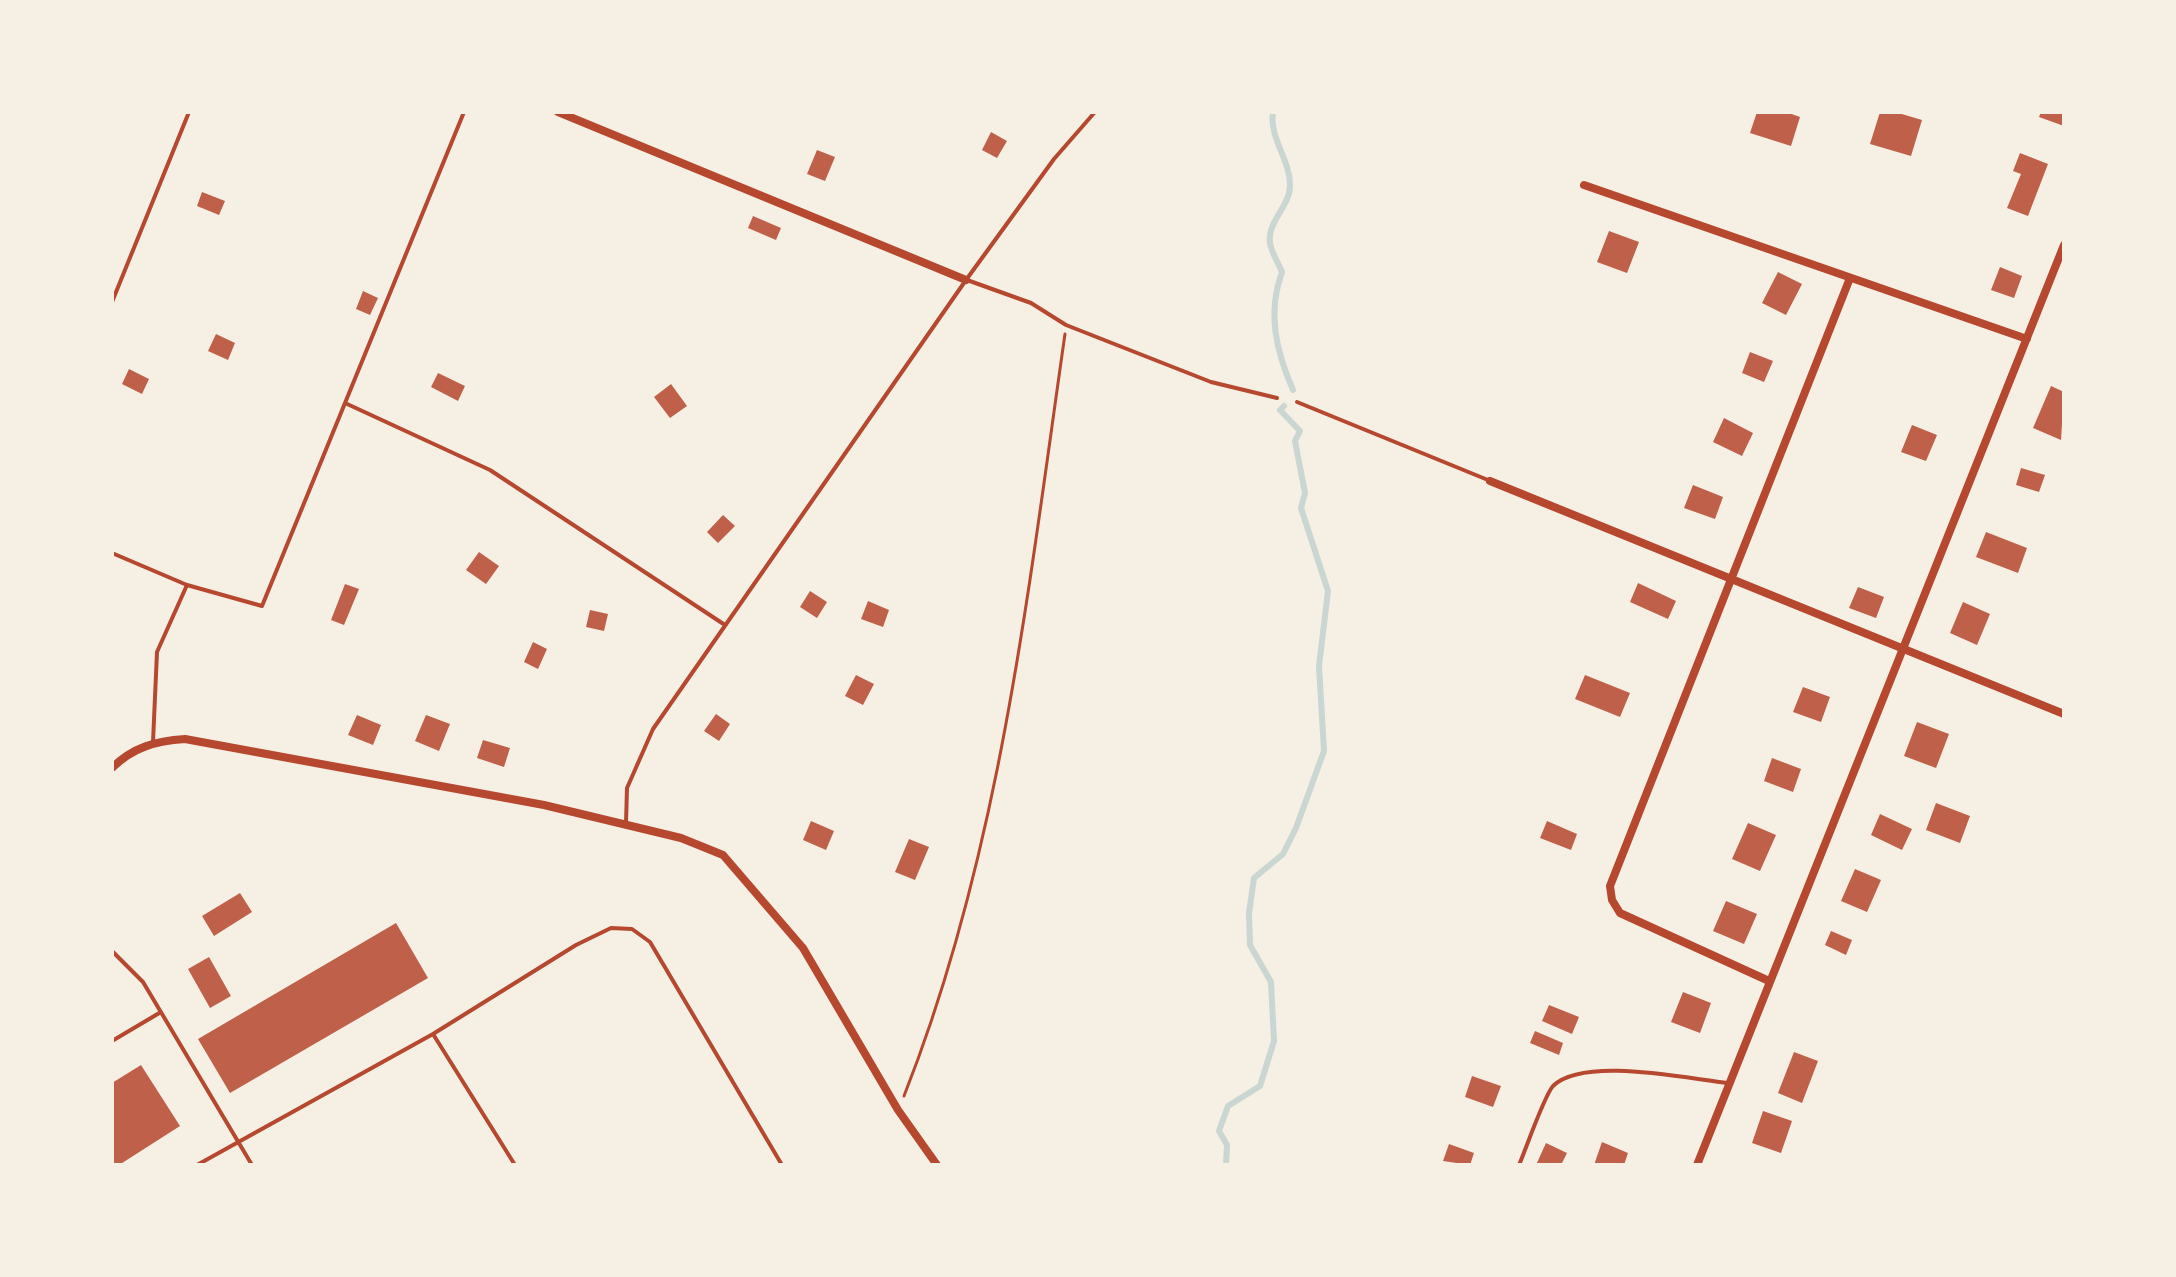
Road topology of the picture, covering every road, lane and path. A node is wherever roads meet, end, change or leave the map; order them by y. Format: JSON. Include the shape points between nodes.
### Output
{"nodes":[{"id":1,"x":189,"y":112,"type":"edge"},
{"id":2,"x":464,"y":112,"type":"edge"},
{"id":3,"x":558,"y":112,"type":"edge"},
{"id":4,"x":1095,"y":112,"type":"edge"},
{"id":5,"x":1584,"y":185,"type":"dead end"},
{"id":6,"x":2064,"y":245,"type":"edge"},
{"id":7,"x":1850,"y":278,"type":"junction"},
{"id":8,"x":966,"y":280,"type":"junction"},
{"id":9,"x":112,"y":302,"type":"edge"},
{"id":10,"x":1066,"y":325,"type":"junction"},
{"id":11,"x":2027,"y":339,"type":"junction"},
{"id":12,"x":1277,"y":398,"type":"dead end"},
{"id":13,"x":1297,"y":402,"type":"dead end"},
{"id":14,"x":345,"y":403,"type":"junction"},
{"id":15,"x":1490,"y":481,"type":"joint"},
{"id":16,"x":112,"y":553,"type":"edge"},
{"id":17,"x":1731,"y":582,"type":"junction"},
{"id":18,"x":187,"y":585,"type":"junction"},
{"id":19,"x":725,"y":625,"type":"junction"},
{"id":20,"x":1902,"y":650,"type":"junction"},
{"id":21,"x":2064,"y":714,"type":"edge"},
{"id":22,"x":153,"y":742,"type":"junction"},
{"id":23,"x":112,"y":768,"type":"edge"},
{"id":24,"x":626,"y":823,"type":"junction"},
{"id":25,"x":112,"y":951,"type":"edge"},
{"id":26,"x":1769,"y":981,"type":"junction"},
{"id":27,"x":161,"y":1012,"type":"junction"},
{"id":28,"x":433,"y":1034,"type":"junction"},
{"id":29,"x":112,"y":1041,"type":"edge"},
{"id":30,"x":1728,"y":1083,"type":"junction"},
{"id":31,"x":898,"y":1110,"type":"junction"},
{"id":32,"x":237,"y":1142,"type":"junction"},
{"id":33,"x":197,"y":1165,"type":"edge"},
{"id":34,"x":252,"y":1165,"type":"edge"},
{"id":35,"x":515,"y":1165,"type":"edge"},
{"id":36,"x":782,"y":1165,"type":"edge"},
{"id":37,"x":937,"y":1165,"type":"edge"},
{"id":38,"x":1519,"y":1165,"type":"edge"},
{"id":39,"x":1697,"y":1165,"type":"edge"}],
"edges":[{"from":1,"to":9,"type":"lane"},
{"from":2,"to":14,"type":"lane"},
{"from":3,"to":8,"type":"street"},
{"from":4,"to":8,"type":"lane"},
{"from":5,"to":7,"type":"street"},
{"from":6,"to":11,"type":"street"},
{"from":7,"to":11,"type":"street"},
{"from":7,"to":17,"type":"street"},
{"from":8,"to":10,"type":"lane","via":[[1031,303]]},
{"from":8,"to":19,"type":"lane"},
{"from":10,"to":12,"type":"lane","via":[[1211,382]]},
{"from":10,"to":31,"type":"path","via":[[1018,663],[986,820],[931,1028]]},
{"from":11,"to":20,"type":"street"},
{"from":13,"to":15,"type":"lane"},
{"from":14,"to":18,"type":"lane","via":[[262,606]]},
{"from":14,"to":19,"type":"lane","via":[[490,470]]},
{"from":15,"to":17,"type":"street"},
{"from":16,"to":18,"type":"lane"},
{"from":17,"to":20,"type":"street"},
{"from":17,"to":26,"type":"street","via":[[1610,886],[1620,913]]},
{"from":18,"to":22,"type":"lane","via":[[157,652]]},
{"from":19,"to":24,"type":"lane","via":[[653,729],[627,788]]},
{"from":20,"to":21,"type":"street"},
{"from":20,"to":26,"type":"street"},
{"from":22,"to":23,"type":"street"},
{"from":22,"to":24,"type":"street","via":[[185,739]]},
{"from":24,"to":31,"type":"street","via":[[723,855],[803,948]]},
{"from":25,"to":27,"type":"lane","via":[[143,982]]},
{"from":26,"to":30,"type":"street"},
{"from":27,"to":29,"type":"lane"},
{"from":27,"to":32,"type":"lane"},
{"from":28,"to":32,"type":"lane"},
{"from":28,"to":35,"type":"lane"},
{"from":28,"to":36,"type":"lane","via":[[576,945],[611,928],[632,929],[650,942]]},
{"from":30,"to":38,"type":"lane","via":[[1617,1071],[1576,1073],[1552,1087]]},
{"from":30,"to":39,"type":"street"},
{"from":31,"to":37,"type":"street"},
{"from":32,"to":33,"type":"lane"},
{"from":32,"to":34,"type":"lane"}]}
